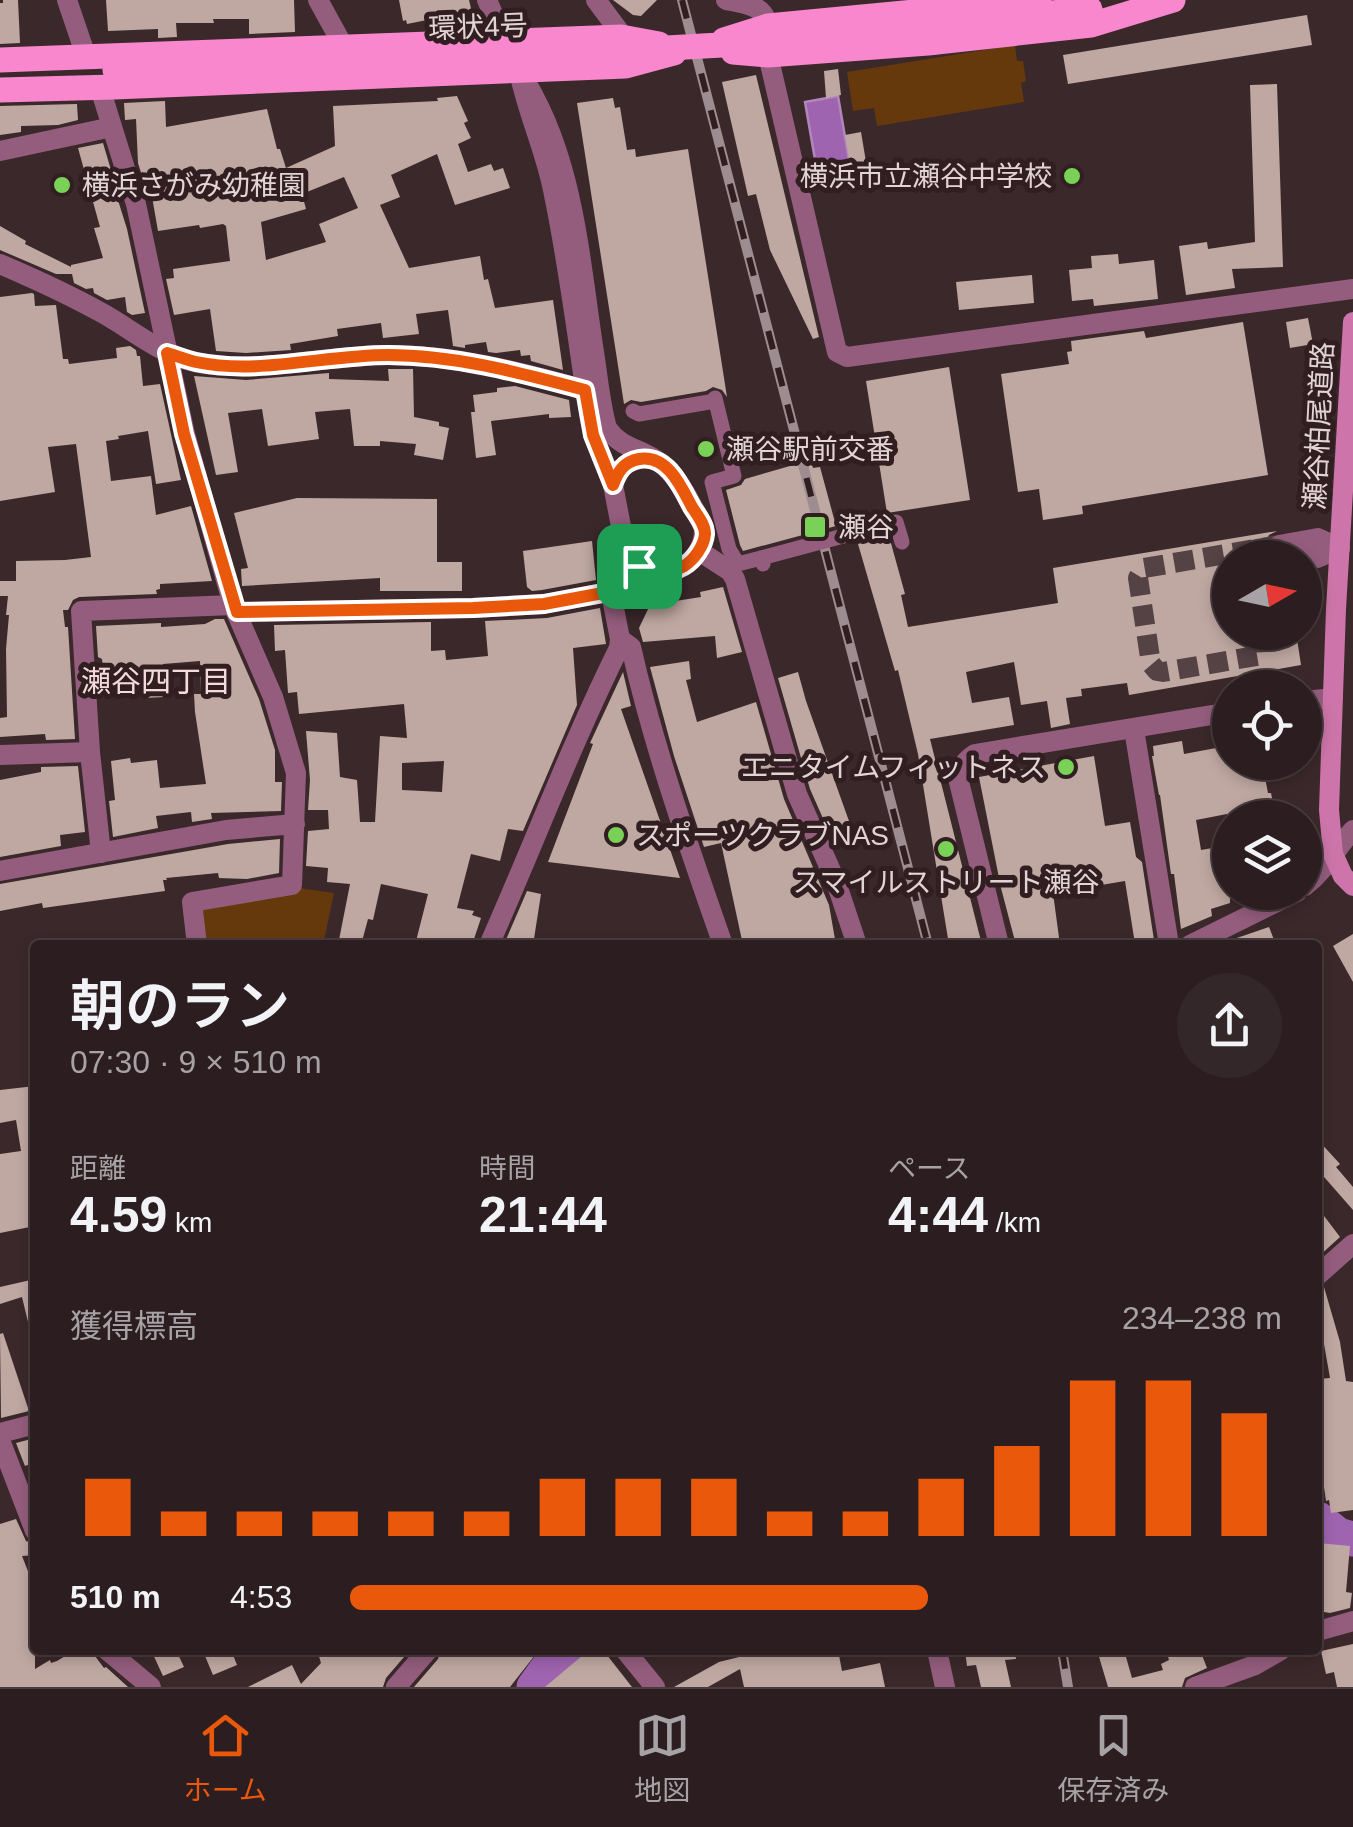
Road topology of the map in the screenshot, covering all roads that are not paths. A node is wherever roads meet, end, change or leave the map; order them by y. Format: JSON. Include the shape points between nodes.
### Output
{"nodes":[{"id":1,"x":68,"y":0,"type":"edge"},
{"id":2,"x":318,"y":0,"type":"edge"},
{"id":3,"x":486,"y":0,"type":"edge"},
{"id":4,"x":596,"y":0,"type":"edge"},
{"id":5,"x":726,"y":0,"type":"edge"},
{"id":6,"x":1039,"y":0,"type":"edge"},
{"id":7,"x":1141,"y":0,"type":"edge"},
{"id":8,"x":1173,"y":0,"type":"edge"},
{"id":9,"x":768,"y":26,"type":"junction"},
{"id":10,"x":621,"y":37,"type":"junction"},
{"id":11,"x":504,"y":42,"type":"junction"},
{"id":12,"x":380,"y":47,"type":"junction"},
{"id":13,"x":345,"y":48,"type":"junction"},
{"id":14,"x":690,"y":49,"type":"junction"},
{"id":15,"x":86,"y":56,"type":"junction"},
{"id":16,"x":768,"y":56,"type":"junction"},
{"id":17,"x":0,"y":60,"type":"edge"},
{"id":18,"x":626,"y":66,"type":"junction"},
{"id":19,"x":519,"y":71,"type":"junction"},
{"id":20,"x":0,"y":75,"type":"edge"},
{"id":21,"x":381,"y":77,"type":"junction"},
{"id":22,"x":108,"y":79,"type":"junction"},
{"id":23,"x":0,"y":90,"type":"edge"},
{"id":24,"x":112,"y":127,"type":"junction"},
{"id":25,"x":0,"y":151,"type":"edge"},
{"id":26,"x":0,"y":264,"type":"edge"},
{"id":27,"x":1353,"y":289,"type":"edge"},
{"id":28,"x":1353,"y":322,"type":"edge"},
{"id":29,"x":167,"y":353,"type":"junction"},
{"id":30,"x":585,"y":390,"type":"junction"},
{"id":31,"x":633,"y":412,"type":"dead end"},
{"id":32,"x":653,"y":458,"type":"junction"},
{"id":33,"x":613,"y":485,"type":"junction"},
{"id":34,"x":1307,"y":540,"type":"edge"},
{"id":35,"x":902,"y":542,"type":"dead end"},
{"id":36,"x":1340,"y":548,"type":"junction"},
{"id":37,"x":699,"y":550,"type":"junction"},
{"id":38,"x":1322,"y":556,"type":"edge"},
{"id":39,"x":639,"y":566,"type":"junction"},
{"id":40,"x":611,"y":593,"type":"junction"},
{"id":41,"x":235,"y":608,"type":"junction"},
{"id":42,"x":620,"y":639,"type":"junction"},
{"id":43,"x":1333,"y":698,"type":"junction"},
{"id":44,"x":1322,"y":699,"type":"edge"},
{"id":45,"x":1212,"y":715,"type":"edge"},
{"id":46,"x":1134,"y":729,"type":"junction"},
{"id":47,"x":90,"y":752,"type":"junction"},
{"id":48,"x":0,"y":755,"type":"edge"},
{"id":49,"x":296,"y":824,"type":"junction"},
{"id":50,"x":1353,"y":830,"type":"edge"},
{"id":51,"x":102,"y":853,"type":"junction"},
{"id":52,"x":1333,"y":854,"type":"junction"},
{"id":53,"x":1322,"y":870,"type":"edge"},
{"id":54,"x":0,"y":872,"type":"edge"},
{"id":55,"x":1353,"y":886,"type":"edge"},
{"id":56,"x":1261,"y":910,"type":"edge"},
{"id":57,"x":196,"y":940,"type":"edge"},
{"id":58,"x":491,"y":940,"type":"edge"},
{"id":59,"x":721,"y":940,"type":"edge"},
{"id":60,"x":855,"y":940,"type":"edge"},
{"id":61,"x":997,"y":940,"type":"edge"},
{"id":62,"x":1168,"y":940,"type":"edge"},
{"id":63,"x":1200,"y":940,"type":"edge"},
{"id":64,"x":1353,"y":1244,"type":"edge"},
{"id":65,"x":1322,"y":1272,"type":"edge"},
{"id":66,"x":30,"y":1426,"type":"edge"},
{"id":67,"x":0,"y":1436,"type":"edge"},
{"id":68,"x":30,"y":1517,"type":"edge"},
{"id":69,"x":1353,"y":1622,"type":"edge"},
{"id":70,"x":1322,"y":1629,"type":"edge"},
{"id":71,"x":113,"y":1655,"type":"edge"},
{"id":72,"x":424,"y":1655,"type":"edge"},
{"id":73,"x":629,"y":1655,"type":"edge"},
{"id":74,"x":939,"y":1655,"type":"edge"},
{"id":75,"x":1265,"y":1656,"type":"edge"},
{"id":76,"x":151,"y":1687,"type":"edge"},
{"id":77,"x":396,"y":1687,"type":"edge"},
{"id":78,"x":655,"y":1687,"type":"edge"},
{"id":79,"x":945,"y":1687,"type":"edge"},
{"id":80,"x":1195,"y":1687,"type":"edge"},
{"id":81,"x":1261,"y":1687,"type":"edge"}],
"edges":[{"from":1,"to":15,"type":"street"},
{"from":2,"to":13,"type":"street"},
{"from":3,"to":11,"type":"street"},
{"from":4,"to":10,"type":"street"},
{"from":5,"to":9,"type":"street","via":[[756,6]]},
{"from":6,"to":9,"type":"main road"},
{"from":7,"to":22,"type":"main road","name":"環状4号","bridge":true,"via":[[775,42]]},
{"from":8,"to":16,"type":"main road","via":[[1091,25]]},
{"from":9,"to":14,"type":"main road"},
{"from":9,"to":16,"type":"street"},
{"from":10,"to":11,"type":"main road"},
{"from":10,"to":14,"type":"main road"},
{"from":10,"to":18,"type":"street"},
{"from":11,"to":12,"type":"main road"},
{"from":11,"to":19,"type":"street"},
{"from":12,"to":13,"type":"main road"},
{"from":12,"to":21,"type":"main road"},
{"from":13,"to":15,"type":"main road"},
{"from":14,"to":16,"type":"main road"},
{"from":14,"to":18,"type":"main road"},
{"from":15,"to":17,"type":"main road"},
{"from":16,"to":27,"type":"street","via":[[841,356]]},
{"from":18,"to":19,"type":"main road"},
{"from":19,"to":21,"type":"main road"},
{"from":19,"to":30,"type":"street","via":[[554,192]]},
{"from":19,"to":32,"type":"street","via":[[537,98],[568,187],[608,428],[620,443]]},
{"from":20,"to":22,"type":"main road"},
{"from":21,"to":22,"type":"main road"},
{"from":22,"to":23,"type":"main road"},
{"from":22,"to":24,"type":"street"},
{"from":24,"to":25,"type":"street"},
{"from":24,"to":29,"type":"street","via":[[136,204]]},
{"from":26,"to":29,"type":"street"},
{"from":28,"to":36,"type":"main road","name":"瀬谷柏尾道路"},
{"from":29,"to":30,"type":"street","via":[[228,366],[439,358]]},
{"from":29,"to":41,"type":"street"},
{"from":30,"to":33,"type":"street","via":[[593,435]]},
{"from":31,"to":35,"type":"street","bridge":true,"via":[[715,400],[734,476],[712,482],[738,564],[896,522]]},
{"from":32,"to":33,"type":"street","via":[[625,464]]},
{"from":32,"to":37,"type":"street","via":[[677,480],[704,527]]},
{"from":33,"to":39,"type":"street","via":[[626,552]]},
{"from":34,"to":36,"type":"street"},
{"from":36,"to":38,"type":"street"},
{"from":36,"to":43,"type":"main road","name":"瀬谷柏尾道路"},
{"from":37,"to":39,"type":"street","via":[[670,571]]},
{"from":37,"to":60,"type":"street","via":[[736,580],[797,794]]},
{"from":39,"to":40,"type":"street"},
{"from":40,"to":41,"type":"street","via":[[473,608]]},
{"from":40,"to":42,"type":"street"},
{"from":41,"to":47,"type":"street","via":[[81,611]]},
{"from":41,"to":49,"type":"street","via":[[296,774]]},
{"from":42,"to":58,"type":"street"},
{"from":42,"to":59,"type":"street","via":[[632,647],[658,750]]},
{"from":43,"to":44,"type":"street"},
{"from":43,"to":52,"type":"main road","name":"瀬谷柏尾道路"},
{"from":45,"to":46,"type":"street"},
{"from":46,"to":61,"type":"street","via":[[975,754],[961,766],[958,778]]},
{"from":46,"to":62,"type":"street"},
{"from":47,"to":48,"type":"street"},
{"from":47,"to":51,"type":"street"},
{"from":49,"to":51,"type":"street"},
{"from":49,"to":57,"type":"street","via":[[292,885],[192,902]]},
{"from":50,"to":52,"type":"street"},
{"from":51,"to":54,"type":"street"},
{"from":52,"to":53,"type":"street"},
{"from":52,"to":55,"type":"main road","name":"瀬谷柏尾道路"},
{"from":56,"to":63,"type":"street"},
{"from":64,"to":65,"type":"street"},
{"from":66,"to":67,"type":"street"},
{"from":67,"to":68,"type":"street"},
{"from":69,"to":70,"type":"street"},
{"from":71,"to":76,"type":"street"},
{"from":72,"to":77,"type":"street"},
{"from":73,"to":78,"type":"street"},
{"from":74,"to":79,"type":"street"},
{"from":75,"to":80,"type":"street"},
{"from":75,"to":81,"type":"street"}]}
